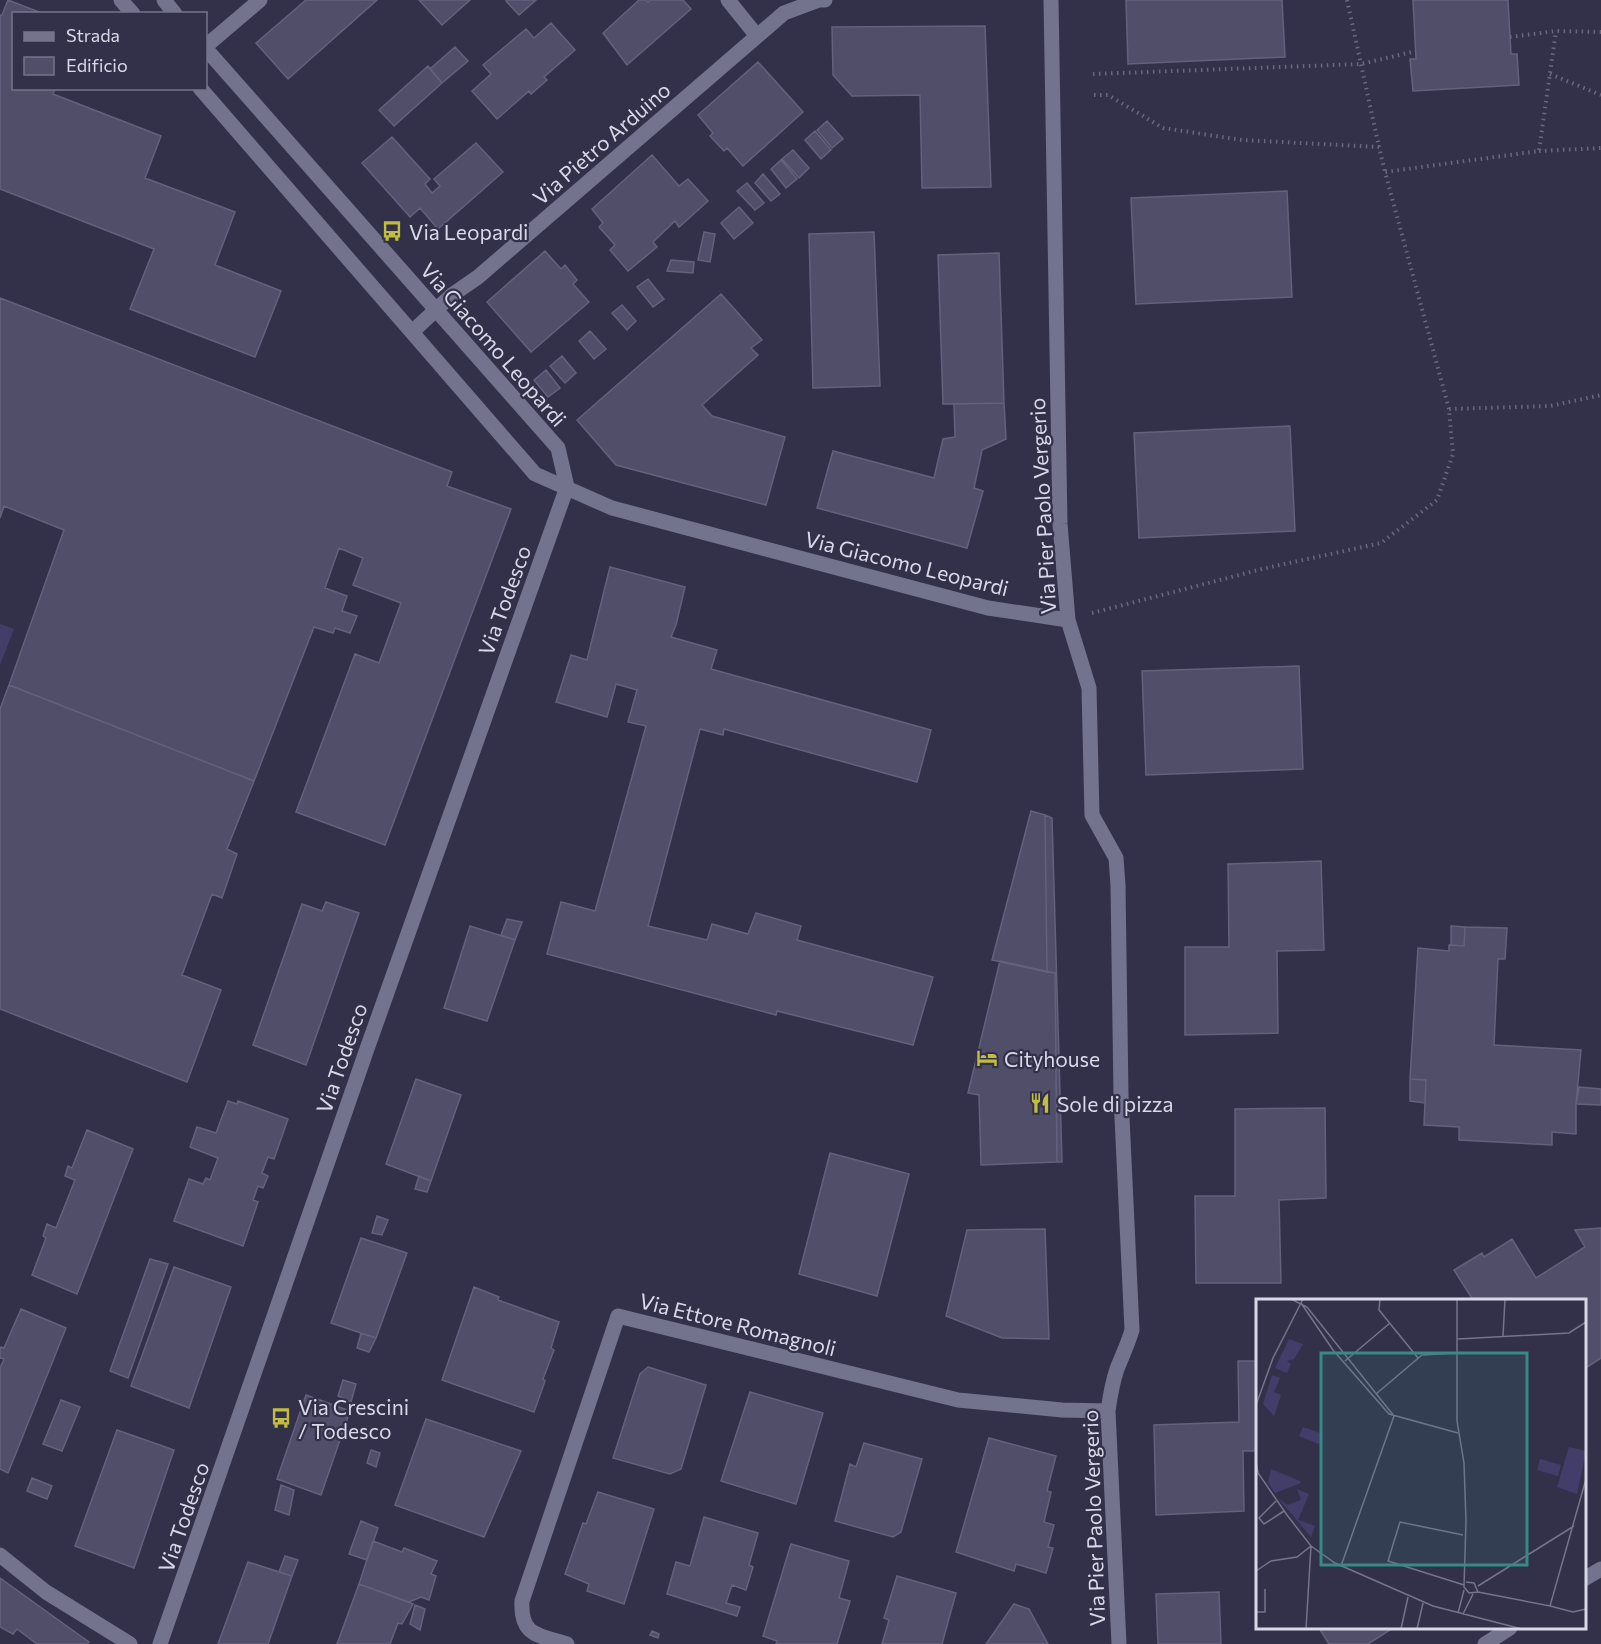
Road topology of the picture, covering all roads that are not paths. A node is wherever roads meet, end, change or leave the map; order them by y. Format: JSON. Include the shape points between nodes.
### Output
{"nodes":[{"id":1,"x":121,"y":0,"type":"edge"},
{"id":2,"x":164,"y":0,"type":"edge"},
{"id":3,"x":260,"y":0,"type":"edge"},
{"id":4,"x":728,"y":0,"type":"edge"},
{"id":5,"x":825,"y":0,"type":"edge"},
{"id":6,"x":1051,"y":0,"type":"edge"},
{"id":7,"x":131,"y":12,"type":"edge"},
{"id":8,"x":173,"y":12,"type":"edge"},
{"id":9,"x":757,"y":36,"type":"junction"},
{"id":10,"x":207,"y":47,"type":"edge"},
{"id":11,"x":207,"y":49,"type":"edge"},
{"id":12,"x":202,"y":90,"type":"edge"},
{"id":13,"x":435,"y":309,"type":"junction"},
{"id":14,"x":412,"y":332,"type":"junction"},
{"id":15,"x":567,"y":487,"type":"junction"},
{"id":16,"x":1068,"y":620,"type":"junction"},
{"id":17,"x":1108,"y":1411,"type":"junction"},
{"id":18,"x":0,"y":1555,"type":"edge"},
{"id":19,"x":1601,"y":1569,"type":"edge"},
{"id":20,"x":1586,"y":1578,"type":"edge"},
{"id":21,"x":1508,"y":1629,"type":"edge"},
{"id":22,"x":130,"y":1644,"type":"edge"},
{"id":23,"x":160,"y":1644,"type":"edge"},
{"id":24,"x":567,"y":1644,"type":"edge"},
{"id":25,"x":1119,"y":1644,"type":"edge"},
{"id":26,"x":1485,"y":1644,"type":"edge"}],
"edges":[{"from":1,"to":7,"type":"street"},
{"from":2,"to":8,"type":"street"},
{"from":3,"to":10,"type":"street"},
{"from":4,"to":9,"type":"street"},
{"from":5,"to":9,"type":"street","name":"Via Pietro Arduino","via":[[784,13]]},
{"from":6,"to":16,"type":"street","name":"Via Pier Paolo Vergerio","via":[[1060,524]]},
{"from":9,"to":13,"type":"street","name":"Via Pietro Arduino","via":[[478,277]]},
{"from":11,"to":13,"type":"street","name":"Via Giacomo Leopardi"},
{"from":12,"to":14,"type":"street","name":"Via Giacomo Leopardi"},
{"from":13,"to":14,"type":"street","name":"Via Pietro Arduino"},
{"from":13,"to":15,"type":"street","name":"Via Giacomo Leopardi","via":[[558,448]]},
{"from":14,"to":15,"type":"street","name":"Via Giacomo Leopardi","via":[[535,474]]},
{"from":15,"to":16,"type":"street","name":"Via Giacomo Leopardi","via":[[612,508],[988,608]]},
{"from":15,"to":23,"type":"street","name":"Via Todesco"},
{"from":16,"to":17,"type":"street","name":"Via Pier Paolo Vergerio","via":[[1089,688],[1092,816],[1116,858],[1118,885],[1121,1096],[1132,1330],[1110,1393]]},
{"from":17,"to":24,"type":"street","name":"Via Ettore Romagnoli","via":[[958,1400],[618,1316],[522,1601],[521,1616],[526,1628]]},
{"from":17,"to":25,"type":"street","name":"Via Pier Paolo Vergerio"},
{"from":18,"to":22,"type":"street","via":[[46,1592]]},
{"from":19,"to":20,"type":"street"},
{"from":21,"to":26,"type":"street"}]}
